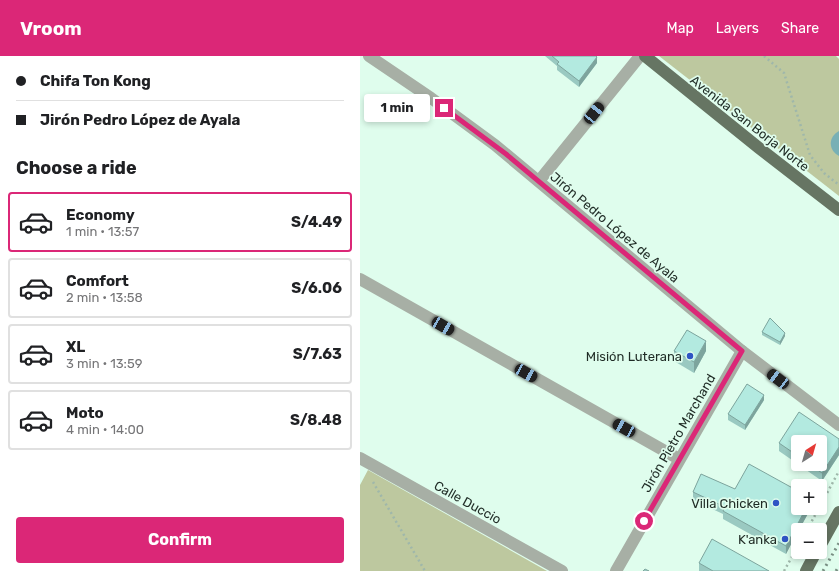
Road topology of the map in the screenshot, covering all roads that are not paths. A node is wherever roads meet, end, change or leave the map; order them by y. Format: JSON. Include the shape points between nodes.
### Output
{"nodes":[{"id":1,"x":369,"y":56,"type":"edge"},
{"id":2,"x":640,"y":56,"type":"edge"},
{"id":3,"x":645,"y":56,"type":"edge"},
{"id":4,"x":539,"y":181,"type":"junction"},
{"id":5,"x":839,"y":210,"type":"edge"},
{"id":6,"x":360,"y":279,"type":"edge"},
{"id":7,"x":742,"y":351,"type":"junction"},
{"id":8,"x":839,"y":425,"type":"edge"},
{"id":9,"x":360,"y":458,"type":"edge"},
{"id":10,"x":679,"y":459,"type":"junction"},
{"id":11,"x":839,"y":512,"type":"edge"},
{"id":12,"x":827,"y":533,"type":"edge"},
{"id":13,"x":812,"y":559,"type":"edge"},
{"id":14,"x":562,"y":571,"type":"edge"},
{"id":15,"x":616,"y":571,"type":"edge"},
{"id":16,"x":806,"y":571,"type":"edge"}],
"edges":[{"from":1,"to":4,"type":"street","name":"Jirón Pedro López de Ayala","via":[[495,145]]},
{"from":2,"to":4,"type":"street"},
{"from":3,"to":5,"type":"main road","name":"Avenida San Borja Norte"},
{"from":4,"to":7,"type":"street","name":"Jirón Pedro López de Ayala"},
{"from":6,"to":10,"type":"street"},
{"from":7,"to":8,"type":"street","name":"Jirón Pedro López de Ayala"},
{"from":7,"to":10,"type":"street","name":"Jirón Pietro Marchand"},
{"from":9,"to":14,"type":"street","name":"Calle Duccio"},
{"from":10,"to":15,"type":"street","name":"Jirón Pietro Marchand"},
{"from":11,"to":12,"type":"main road"},
{"from":13,"to":16,"type":"main road"}]}
